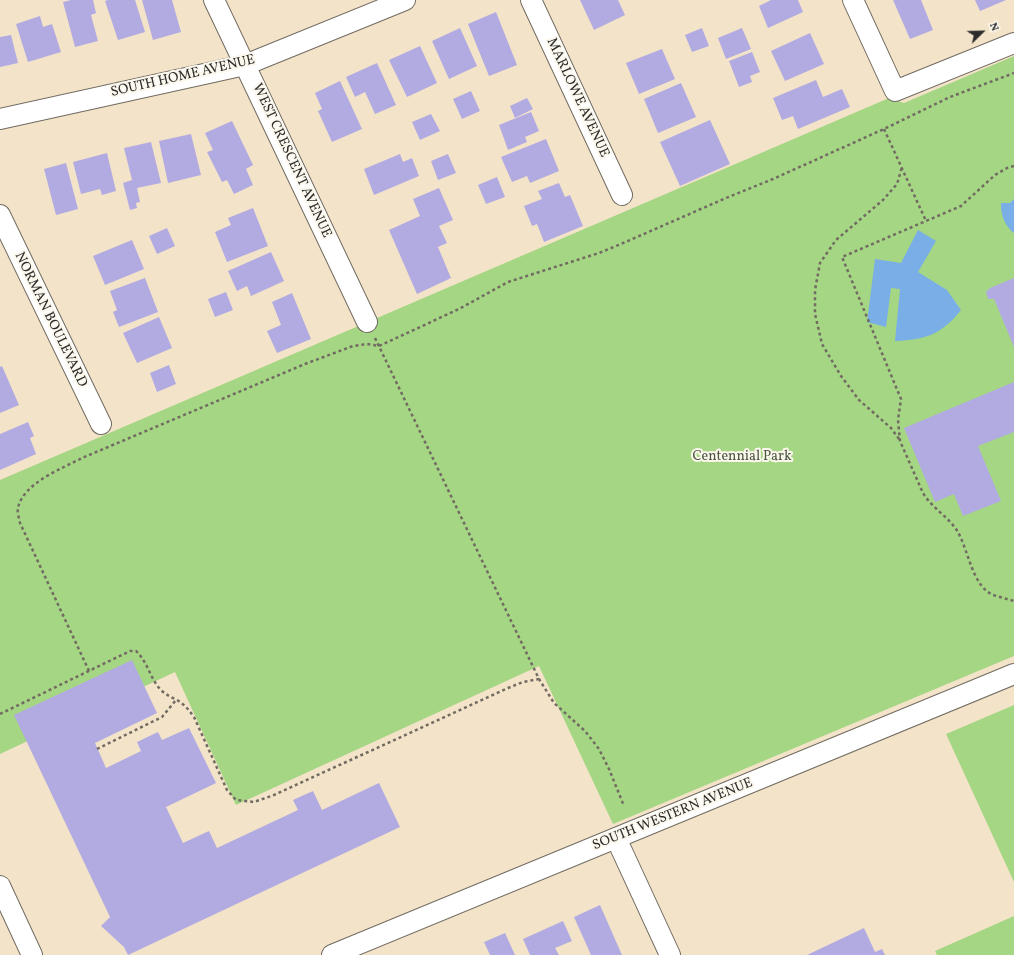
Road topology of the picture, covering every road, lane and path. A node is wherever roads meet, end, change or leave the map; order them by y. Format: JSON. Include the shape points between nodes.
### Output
{"nodes":[{"id":1,"x":214,"y":0,"type":"edge"},
{"id":2,"x":405,"y":0,"type":"edge"},
{"id":3,"x":532,"y":0,"type":"edge"},
{"id":4,"x":853,"y":0,"type":"edge"},
{"id":5,"x":1014,"y":43,"type":"edge"},
{"id":6,"x":245,"y":65,"type":"junction"},
{"id":7,"x":1014,"y":73,"type":"edge"},
{"id":8,"x":0,"y":118,"type":"edge"},
{"id":9,"x":884,"y":129,"type":"junction"},
{"id":10,"x":1014,"y":166,"type":"edge"},
{"id":11,"x":902,"y":167,"type":"junction"},
{"id":12,"x":622,"y":195,"type":"dead end"},
{"id":13,"x":0,"y":215,"type":"edge"},
{"id":14,"x":926,"y":221,"type":"junction"},
{"id":15,"x":367,"y":322,"type":"joint"},
{"id":16,"x":379,"y":346,"type":"junction"},
{"id":17,"x":101,"y":424,"type":"dead end"},
{"id":18,"x":900,"y":441,"type":"junction"},
{"id":19,"x":1014,"y":601,"type":"edge"},
{"id":20,"x":89,"y":671,"type":"junction"},
{"id":21,"x":1014,"y":674,"type":"edge"},
{"id":22,"x":539,"y":679,"type":"junction"},
{"id":23,"x":176,"y":700,"type":"junction"},
{"id":24,"x":0,"y":714,"type":"edge"},
{"id":25,"x":97,"y":749,"type":"dead end"},
{"id":26,"x":624,"y":806,"type":"dead end"},
{"id":27,"x":616,"y":838,"type":"junction"},
{"id":28,"x":0,"y":886,"type":"edge"},
{"id":29,"x":32,"y":955,"type":"edge"},
{"id":30,"x":332,"y":955,"type":"edge"},
{"id":31,"x":670,"y":955,"type":"edge"}],
"edges":[{"from":1,"to":6,"type":"street","name":"WEST CRESCENT AVENUE"},
{"from":2,"to":6,"type":"street","name":"SOUTH HOME AVENUE"},
{"from":3,"to":12,"type":"street","name":"MARLOWE AVENUE"},
{"from":4,"to":5,"type":"street","via":[[896,91]]},
{"from":6,"to":8,"type":"street","name":"SOUTH HOME AVENUE"},
{"from":6,"to":15,"type":"street","name":"WEST CRESCENT AVENUE"},
{"from":7,"to":9,"type":"path","via":[[950,97]]},
{"from":9,"to":11,"type":"path"},
{"from":9,"to":16,"type":"path","via":[[621,244],[508,282],[459,309]]},
{"from":10,"to":14,"type":"path","via":[[995,175],[961,206]]},
{"from":11,"to":14,"type":"path"},
{"from":11,"to":18,"type":"path","via":[[897,184],[883,200],[836,240],[820,263],[815,290],[815,314],[822,344],[859,400],[891,428]]},
{"from":13,"to":17,"type":"street","name":"NORMAN BOULEVARD"},
{"from":14,"to":18,"type":"path","via":[[842,257],[901,399],[898,420]]},
{"from":15,"to":16,"type":"path"},
{"from":16,"to":20,"type":"path","via":[[353,346],[305,364],[97,452],[33,485],[23,496],[18,508],[20,523]]},
{"from":16,"to":22,"type":"path"},
{"from":18,"to":19,"type":"path","via":[[928,501],[956,530],[977,580],[992,594]]},
{"from":20,"to":23,"type":"path","via":[[130,651],[136,651],[142,656],[160,690]]},
{"from":20,"to":24,"type":"path"},
{"from":21,"to":27,"type":"street","name":"SOUTH WESTERN AVENUE"},
{"from":22,"to":23,"type":"path","via":[[508,688],[254,802],[236,800],[227,790],[194,717],[187,707]]},
{"from":22,"to":26,"type":"path","via":[[554,703],[585,731],[598,749]]},
{"from":23,"to":25,"type":"path","via":[[162,717]]},
{"from":27,"to":30,"type":"street","name":"SOUTH WESTERN AVENUE"},
{"from":27,"to":31,"type":"street"},
{"from":28,"to":29,"type":"street"}]}
